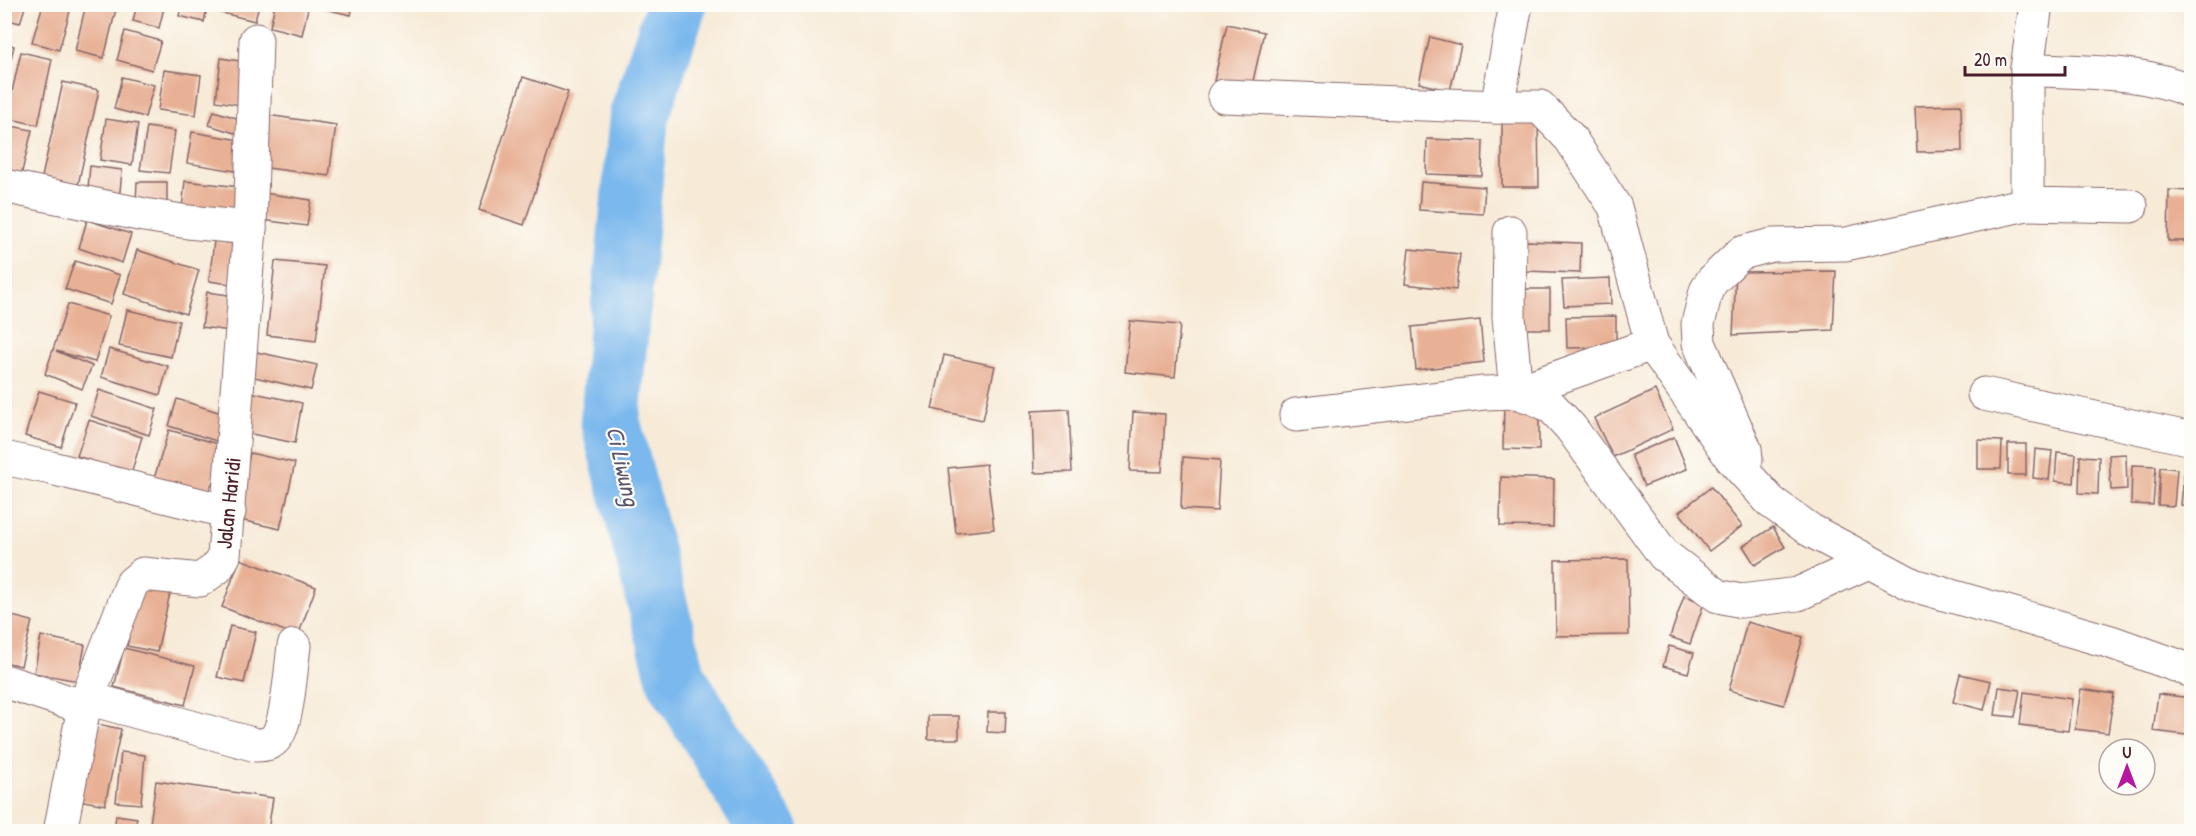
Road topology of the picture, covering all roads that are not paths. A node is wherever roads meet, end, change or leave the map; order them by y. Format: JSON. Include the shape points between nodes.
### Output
{"nodes":[{"id":1,"x":1516,"y":4,"type":"edge"},
{"id":2,"x":2036,"y":4,"type":"edge"},
{"id":3,"x":256,"y":40,"type":"dead end"},
{"id":4,"x":2027,"y":69,"type":"junction"},
{"id":5,"x":2192,"y":92,"type":"edge"},
{"id":6,"x":1224,"y":96,"type":"dead end"},
{"id":7,"x":1497,"y":107,"type":"junction"},
{"id":8,"x":4,"y":186,"type":"edge"},
{"id":9,"x":2027,"y":204,"type":"junction"},
{"id":10,"x":2131,"y":206,"type":"dead end"},
{"id":11,"x":250,"y":228,"type":"junction"},
{"id":12,"x":1510,"y":232,"type":"dead end"},
{"id":13,"x":1652,"y":344,"type":"junction"},
{"id":14,"x":1516,"y":392,"type":"junction"},
{"id":15,"x":1984,"y":393,"type":"dead end"},
{"id":16,"x":1296,"y":415,"type":"dead end"},
{"id":17,"x":2192,"y":440,"type":"edge"},
{"id":18,"x":4,"y":458,"type":"edge"},
{"id":19,"x":1746,"y":472,"type":"junction"},
{"id":20,"x":229,"y":512,"type":"junction"},
{"id":21,"x":1868,"y":562,"type":"junction"},
{"id":22,"x":294,"y":646,"type":"dead end"},
{"id":23,"x":2192,"y":671,"type":"edge"},
{"id":24,"x":4,"y":681,"type":"edge"},
{"id":25,"x":85,"y":703,"type":"junction"},
{"id":26,"x":60,"y":831,"type":"edge"}],
"edges":[{"from":1,"to":7,"type":"street"},
{"from":2,"to":4,"type":"street"},
{"from":3,"to":11,"type":"street","name":"Jalan Haridi"},
{"from":4,"to":5,"type":"street","via":[[2139,76]]},
{"from":4,"to":9,"type":"street"},
{"from":6,"to":7,"type":"street"},
{"from":7,"to":13,"type":"street","via":[[1540,107],[1570,138],[1615,207]]},
{"from":8,"to":11,"type":"street","via":[[144,215]]},
{"from":9,"to":10,"type":"street"},
{"from":9,"to":19,"type":"street","via":[[1846,244],[1772,245],[1741,253],[1719,273],[1706,291],[1697,333],[1745,449]]},
{"from":11,"to":20,"type":"street","name":"Jalan Haridi"},
{"from":12,"to":14,"type":"street","via":[[1509,317]]},
{"from":13,"to":14,"type":"street"},
{"from":13,"to":19,"type":"street","via":[[1732,459]]},
{"from":14,"to":16,"type":"street"},
{"from":14,"to":21,"type":"street","via":[[1551,406],[1664,555],[1718,596],[1741,601],[1798,594]]},
{"from":15,"to":17,"type":"street"},
{"from":18,"to":20,"type":"street"},
{"from":19,"to":21,"type":"street","via":[[1781,509]]},
{"from":20,"to":25,"type":"street","name":"Jalan Haridi","via":[[224,556],[218,568],[200,580],[143,574],[132,583]]},
{"from":21,"to":23,"type":"street","via":[[1913,585],[2110,642]]},
{"from":22,"to":25,"type":"street","via":[[281,728],[266,745]]},
{"from":24,"to":25,"type":"street"},
{"from":25,"to":26,"type":"street","name":"Jalan Haridi"}]}
